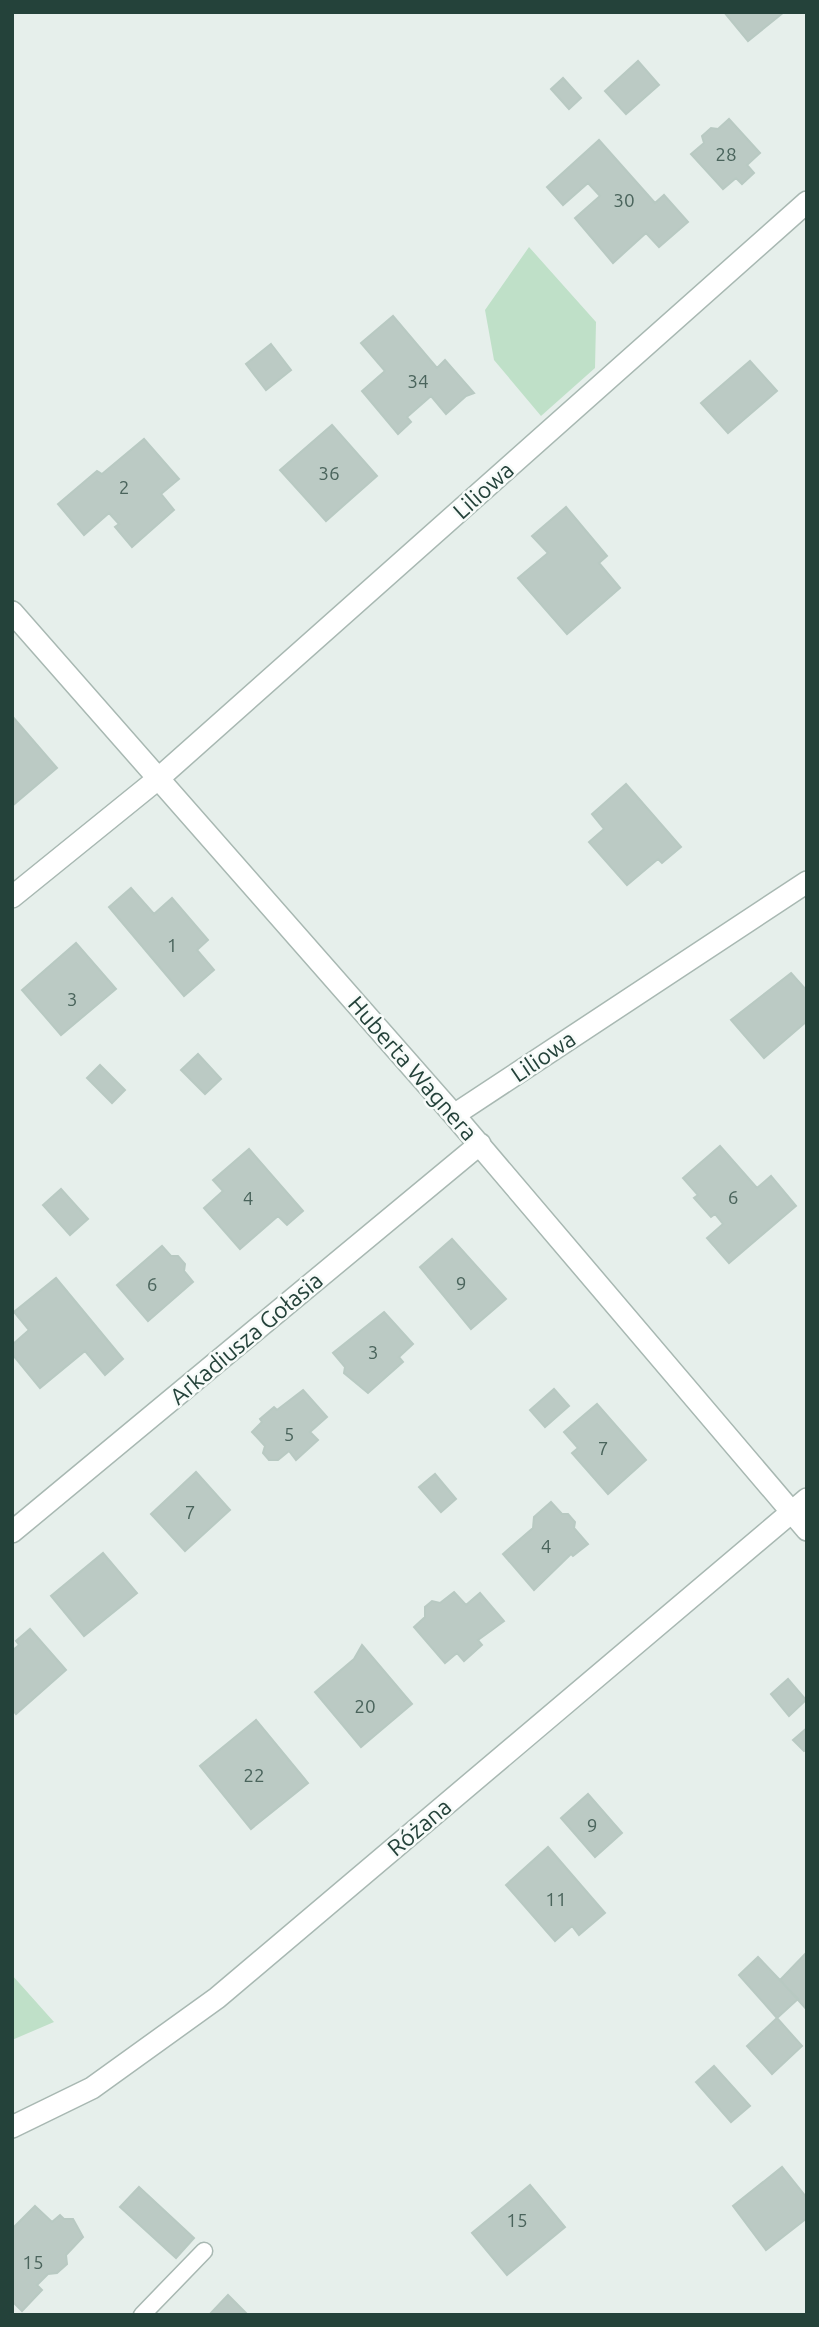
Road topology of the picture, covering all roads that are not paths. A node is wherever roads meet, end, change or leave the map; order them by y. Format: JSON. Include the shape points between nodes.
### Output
{"nodes":[{"id":1,"x":807,"y":202,"type":"edge"},
{"id":2,"x":12,"y":612,"type":"edge"},
{"id":3,"x":159,"y":778,"type":"junction"},
{"id":4,"x":807,"y":882,"type":"edge"},
{"id":5,"x":12,"y":897,"type":"edge"},
{"id":6,"x":454,"y":1115,"type":"junction"},
{"id":7,"x":480,"y":1144,"type":"junction"},
{"id":8,"x":799,"y":1506,"type":"edge"},
{"id":9,"x":807,"y":1530,"type":"edge"},
{"id":10,"x":12,"y":1532,"type":"edge"},
{"id":11,"x":12,"y":2127,"type":"edge"},
{"id":12,"x":204,"y":2250,"type":"dead end"},
{"id":13,"x":142,"y":2315,"type":"edge"}],
"edges":[{"from":1,"to":3,"type":"street","name":"Liliowa"},
{"from":2,"to":3,"type":"street","name":"Huberta Wagnera"},
{"from":3,"to":5,"type":"street","name":"Liliowa"},
{"from":3,"to":6,"type":"street","name":"Huberta Wagnera"},
{"from":4,"to":6,"type":"street","name":"Liliowa"},
{"from":6,"to":7,"type":"street","name":"Huberta Wagnera"},
{"from":7,"to":8,"type":"street","name":"Huberta Wagnera"},
{"from":7,"to":10,"type":"street","name":"Arkadiusza Gołasia"},
{"from":8,"to":9,"type":"street","name":"Huberta Wagnera"},
{"from":8,"to":11,"type":"street","name":"Różana","via":[[217,1998],[92,2088]]},
{"from":12,"to":13,"type":"lane"}]}
